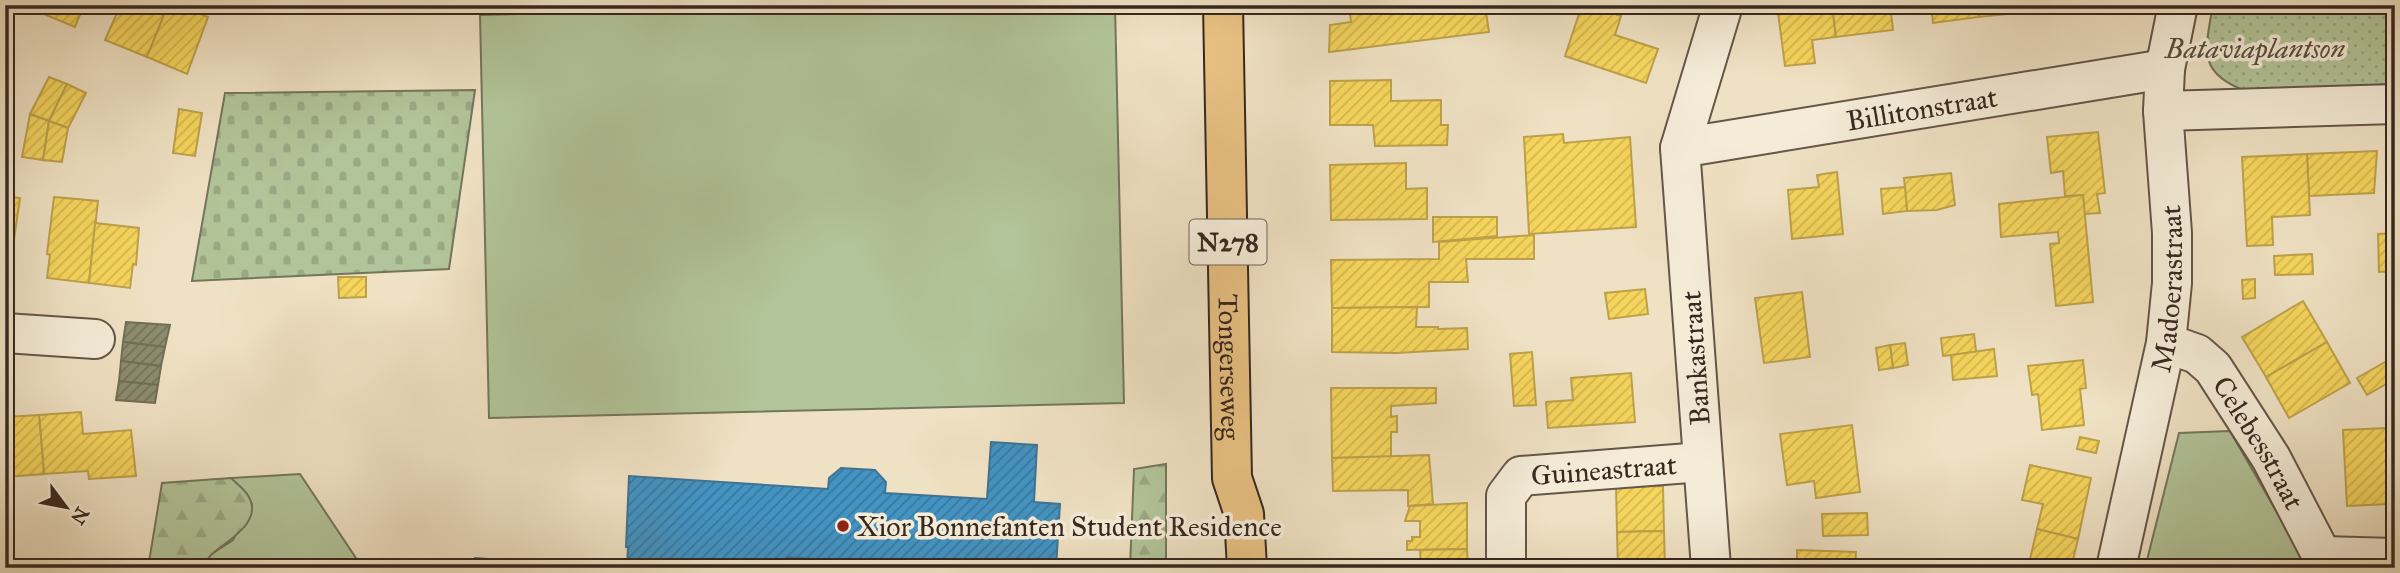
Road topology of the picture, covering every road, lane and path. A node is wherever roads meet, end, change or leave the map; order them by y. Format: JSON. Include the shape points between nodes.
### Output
{"nodes":[{"id":1,"x":1223,"y":5,"type":"edge"},
{"id":2,"x":1723,"y":5,"type":"edge"},
{"id":3,"x":2178,"y":5,"type":"edge"},
{"id":4,"x":2165,"y":69,"type":"junction"},
{"id":5,"x":2395,"y":104,"type":"edge"},
{"id":6,"x":2163,"y":111,"type":"junction"},
{"id":7,"x":1680,"y":148,"type":"junction"},
{"id":8,"x":5,"y":333,"type":"edge"},
{"id":9,"x":95,"y":339,"type":"dead end"},
{"id":10,"x":2166,"y":343,"type":"junction"},
{"id":11,"x":1702,"y":463,"type":"junction"},
{"id":12,"x":1232,"y":478,"type":"junction"},
{"id":13,"x":2395,"y":558,"type":"edge"},
{"id":14,"x":2324,"y":562,"type":"edge"},
{"id":15,"x":1221,"y":568,"type":"edge"},
{"id":16,"x":1247,"y":568,"type":"edge"},
{"id":17,"x":1506,"y":568,"type":"edge"},
{"id":18,"x":1711,"y":568,"type":"edge"},
{"id":19,"x":2116,"y":568,"type":"edge"}],
"edges":[{"from":1,"to":12,"type":"main road","name":"Tongerseweg","number":"N278"},
{"from":2,"to":7,"type":"street"},
{"from":3,"to":4,"type":"street","name":"Madoerastraat"},
{"from":4,"to":6,"type":"street","name":"Madoerastraat"},
{"from":4,"to":7,"type":"street","name":"Billitonstraat"},
{"from":5,"to":6,"type":"street"},
{"from":6,"to":10,"type":"street","name":"Madoerastraat","via":[[2172,245]]},
{"from":7,"to":11,"type":"street","name":"Bankastraat"},
{"from":8,"to":9,"type":"street"},
{"from":10,"to":14,"type":"street","name":"Celebesstraat","via":[[2197,354],[2213,368],[2271,458]]},
{"from":10,"to":19,"type":"street","name":"Madoerastraat"},
{"from":11,"to":17,"type":"street","name":"Guineastraat","via":[[1521,476],[1506,496]]},
{"from":11,"to":18,"type":"street","name":"Bankastraat"},
{"from":12,"to":15,"type":"main road","name":"Tongerseweg","number":"N278","via":[[1221,511]]},
{"from":12,"to":16,"type":"main road","name":"Tongerseweg","number":"N278","via":[[1244,514]]},
{"from":13,"to":14,"type":"street"}]}
